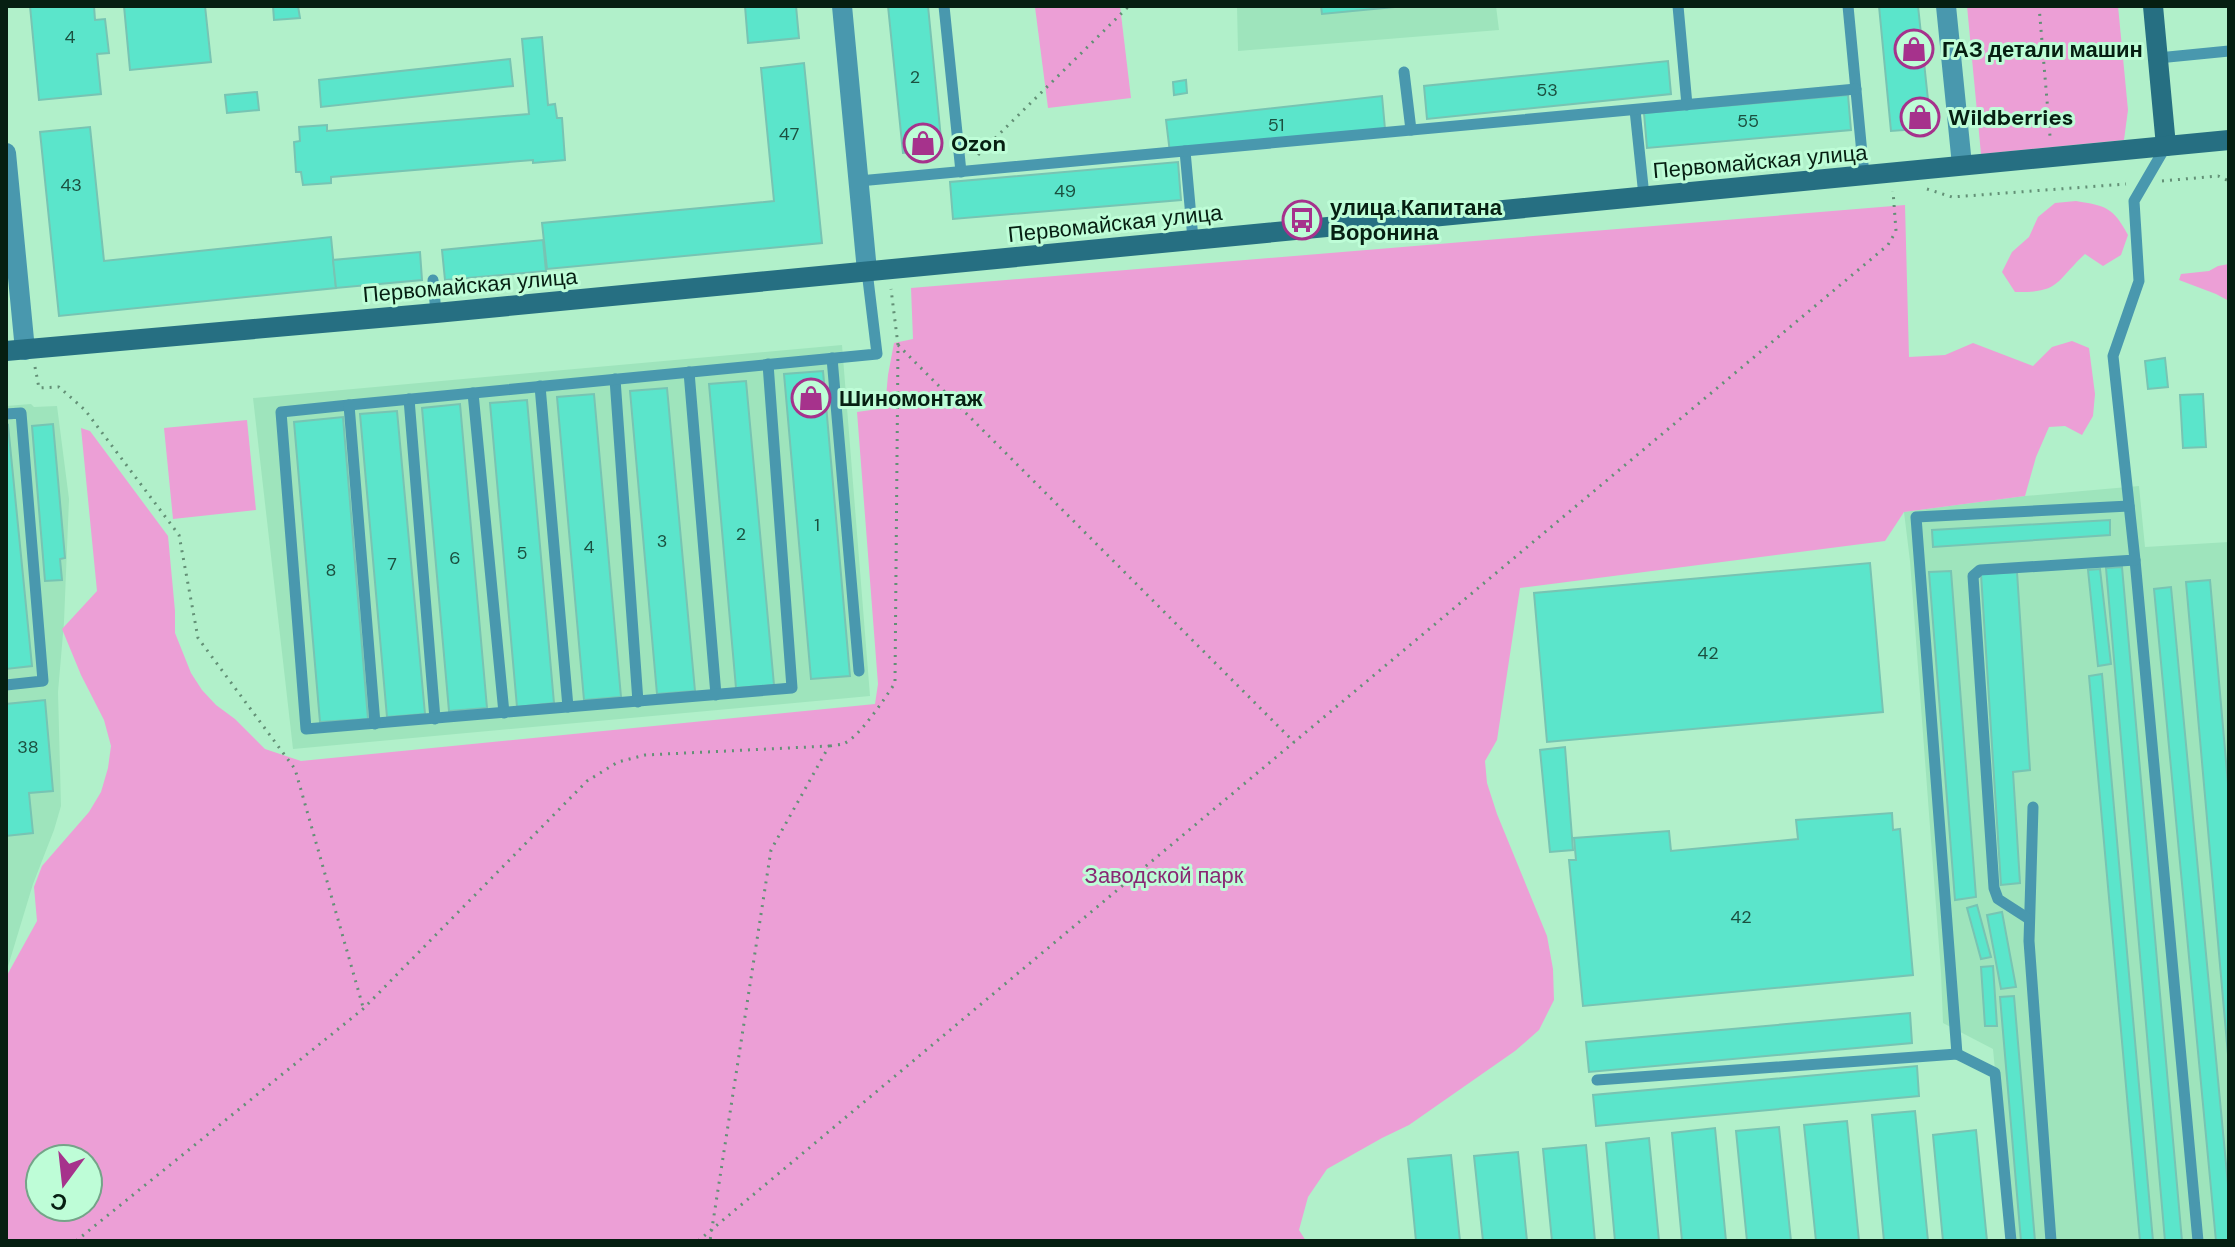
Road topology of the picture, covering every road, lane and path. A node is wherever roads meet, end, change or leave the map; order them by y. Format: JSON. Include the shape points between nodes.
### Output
{"nodes":[{"id":1,"x":842,"y":6,"type":"edge"},
{"id":2,"x":944,"y":6,"type":"edge"},
{"id":3,"x":1129,"y":6,"type":"edge"},
{"id":4,"x":1678,"y":6,"type":"edge"},
{"id":5,"x":1848,"y":6,"type":"edge"},
{"id":6,"x":1946,"y":6,"type":"edge"},
{"id":7,"x":2039,"y":6,"type":"edge"},
{"id":8,"x":2153,"y":6,"type":"edge"},
{"id":9,"x":2229,"y":51,"type":"edge"},
{"id":10,"x":2158,"y":58,"type":"junction"},
{"id":11,"x":1404,"y":72,"type":"dead end"},
{"id":12,"x":1856,"y":89,"type":"junction"},
{"id":13,"x":1687,"y":105,"type":"junction"},
{"id":14,"x":1635,"y":110,"type":"junction"},
{"id":15,"x":1411,"y":130,"type":"junction"},
{"id":16,"x":2050,"y":136,"type":"dead end"},
{"id":17,"x":2229,"y":140,"type":"edge"},
{"id":18,"x":2166,"y":146,"type":"junction"},
{"id":19,"x":1185,"y":151,"type":"junction"},
{"id":20,"x":6,"y":153,"type":"edge"},
{"id":21,"x":1962,"y":165,"type":"junction"},
{"id":22,"x":961,"y":172,"type":"junction"},
{"id":23,"x":1864,"y":175,"type":"junction"},
{"id":24,"x":859,"y":181,"type":"junction"},
{"id":25,"x":2229,"y":181,"type":"edge"},
{"id":26,"x":2144,"y":183,"type":"junction"},
{"id":27,"x":1924,"y":188,"type":"dead end"},
{"id":28,"x":1893,"y":191,"type":"dead end"},
{"id":29,"x":1644,"y":196,"type":"junction"},
{"id":30,"x":1193,"y":239,"type":"junction"},
{"id":31,"x":867,"y":271,"type":"junction"},
{"id":32,"x":433,"y":280,"type":"dead end"},
{"id":33,"x":890,"y":286,"type":"dead end"},
{"id":34,"x":436,"y":313,"type":"junction"},
{"id":35,"x":898,"y":345,"type":"junction"},
{"id":36,"x":22,"y":350,"type":"edge"},
{"id":37,"x":832,"y":358,"type":"junction"},
{"id":38,"x":768,"y":364,"type":"junction"},
{"id":39,"x":689,"y":372,"type":"junction"},
{"id":40,"x":615,"y":379,"type":"junction"},
{"id":41,"x":540,"y":386,"type":"junction"},
{"id":42,"x":473,"y":393,"type":"junction"},
{"id":43,"x":409,"y":399,"type":"junction"},
{"id":44,"x":349,"y":405,"type":"junction"},
{"id":45,"x":6,"y":414,"type":"edge"},
{"id":46,"x":2129,"y":506,"type":"junction"},
{"id":47,"x":2135,"y":560,"type":"junction"},
{"id":48,"x":859,"y":671,"type":"dead end"},
{"id":49,"x":6,"y":685,"type":"edge"},
{"id":50,"x":716,"y":695,"type":"junction"},
{"id":51,"x":638,"y":702,"type":"junction"},
{"id":52,"x":568,"y":707,"type":"junction"},
{"id":53,"x":504,"y":713,"type":"junction"},
{"id":54,"x":435,"y":719,"type":"junction"},
{"id":55,"x":375,"y":724,"type":"junction"},
{"id":56,"x":1294,"y":742,"type":"junction"},
{"id":57,"x":829,"y":746,"type":"junction"},
{"id":58,"x":2033,"y":807,"type":"dead end"},
{"id":59,"x":2029,"y":919,"type":"junction"},
{"id":60,"x":363,"y":1009,"type":"junction"},
{"id":61,"x":1957,"y":1054,"type":"junction"},
{"id":62,"x":1597,"y":1080,"type":"dead end"},
{"id":63,"x":711,"y":1230,"type":"junction"},
{"id":64,"x":76,"y":1241,"type":"edge"},
{"id":65,"x":698,"y":1241,"type":"edge"},
{"id":66,"x":710,"y":1241,"type":"edge"},
{"id":67,"x":2011,"y":1241,"type":"edge"},
{"id":68,"x":2051,"y":1241,"type":"edge"},
{"id":69,"x":2198,"y":1241,"type":"edge"}],
"edges":[{"from":1,"to":24,"type":"street"},
{"from":2,"to":22,"type":"lane"},
{"from":3,"to":22,"type":"path"},
{"from":4,"to":13,"type":"lane"},
{"from":5,"to":12,"type":"lane"},
{"from":6,"to":21,"type":"street"},
{"from":7,"to":16,"type":"path"},
{"from":8,"to":10,"type":"street"},
{"from":9,"to":10,"type":"lane"},
{"from":10,"to":18,"type":"street"},
{"from":11,"to":15,"type":"lane"},
{"from":12,"to":13,"type":"lane"},
{"from":12,"to":23,"type":"lane"},
{"from":13,"to":14,"type":"lane"},
{"from":14,"to":15,"type":"lane"},
{"from":14,"to":29,"type":"lane"},
{"from":15,"to":19,"type":"lane"},
{"from":17,"to":18,"type":"street","name":"Первомайская улица"},
{"from":18,"to":21,"type":"street","name":"Первомайская улица"},
{"from":18,"to":26,"type":"lane"},
{"from":19,"to":22,"type":"lane"},
{"from":19,"to":30,"type":"lane"},
{"from":20,"to":36,"type":"street"},
{"from":21,"to":23,"type":"street","name":"Первомайская улица"},
{"from":22,"to":24,"type":"lane"},
{"from":23,"to":29,"type":"street","name":"Первомайская улица"},
{"from":24,"to":31,"type":"street"},
{"from":25,"to":26,"type":"path","via":[[2218,176]]},
{"from":26,"to":27,"type":"path","via":[[1952,197]]},
{"from":26,"to":46,"type":"lane","via":[[2134,201],[2139,281],[2113,356]]},
{"from":28,"to":56,"type":"path","via":[[1896,231],[1888,245]]},
{"from":29,"to":30,"type":"street","name":"Первомайская улица"},
{"from":30,"to":31,"type":"street","name":"Первомайская улица"},
{"from":31,"to":34,"type":"street","name":"Первомайская улица"},
{"from":31,"to":37,"type":"lane","via":[[877,354]]},
{"from":32,"to":34,"type":"lane"},
{"from":33,"to":35,"type":"path"},
{"from":34,"to":36,"type":"street","name":"Первомайская улица"},
{"from":35,"to":56,"type":"path"},
{"from":35,"to":57,"type":"path","via":[[895,683],[853,737]]},
{"from":36,"to":60,"type":"path","via":[[39,388],[59,387],[85,410],[179,535],[198,638],[295,769]]},
{"from":37,"to":38,"type":"lane"},
{"from":37,"to":48,"type":"lane"},
{"from":38,"to":39,"type":"lane"},
{"from":38,"to":50,"type":"lane","via":[[792,688]]},
{"from":39,"to":40,"type":"lane"},
{"from":39,"to":50,"type":"lane"},
{"from":40,"to":41,"type":"lane"},
{"from":40,"to":51,"type":"lane"},
{"from":41,"to":42,"type":"lane"},
{"from":41,"to":52,"type":"lane"},
{"from":42,"to":43,"type":"lane"},
{"from":42,"to":53,"type":"lane"},
{"from":43,"to":44,"type":"lane"},
{"from":43,"to":54,"type":"lane"},
{"from":44,"to":55,"type":"lane"},
{"from":44,"to":55,"type":"lane","via":[[281,412],[306,729]]},
{"from":45,"to":49,"type":"lane","via":[[21,413],[43,681]]},
{"from":46,"to":47,"type":"lane"},
{"from":46,"to":61,"type":"lane","via":[[1916,517]]},
{"from":47,"to":59,"type":"lane","via":[[1980,570],[1973,576],[1994,888],[1998,899]]},
{"from":47,"to":69,"type":"lane"},
{"from":50,"to":51,"type":"lane"},
{"from":51,"to":52,"type":"lane"},
{"from":52,"to":53,"type":"lane"},
{"from":53,"to":54,"type":"lane"},
{"from":54,"to":55,"type":"lane"},
{"from":56,"to":63,"type":"path"},
{"from":57,"to":60,"type":"path","via":[[645,755],[618,762],[587,781]]},
{"from":57,"to":63,"type":"path","via":[[771,850]]},
{"from":58,"to":59,"type":"lane"},
{"from":59,"to":68,"type":"lane"},
{"from":60,"to":64,"type":"path"},
{"from":61,"to":62,"type":"lane"},
{"from":61,"to":67,"type":"lane","via":[[1995,1073]]},
{"from":63,"to":65,"type":"path"},
{"from":63,"to":66,"type":"path"}]}
